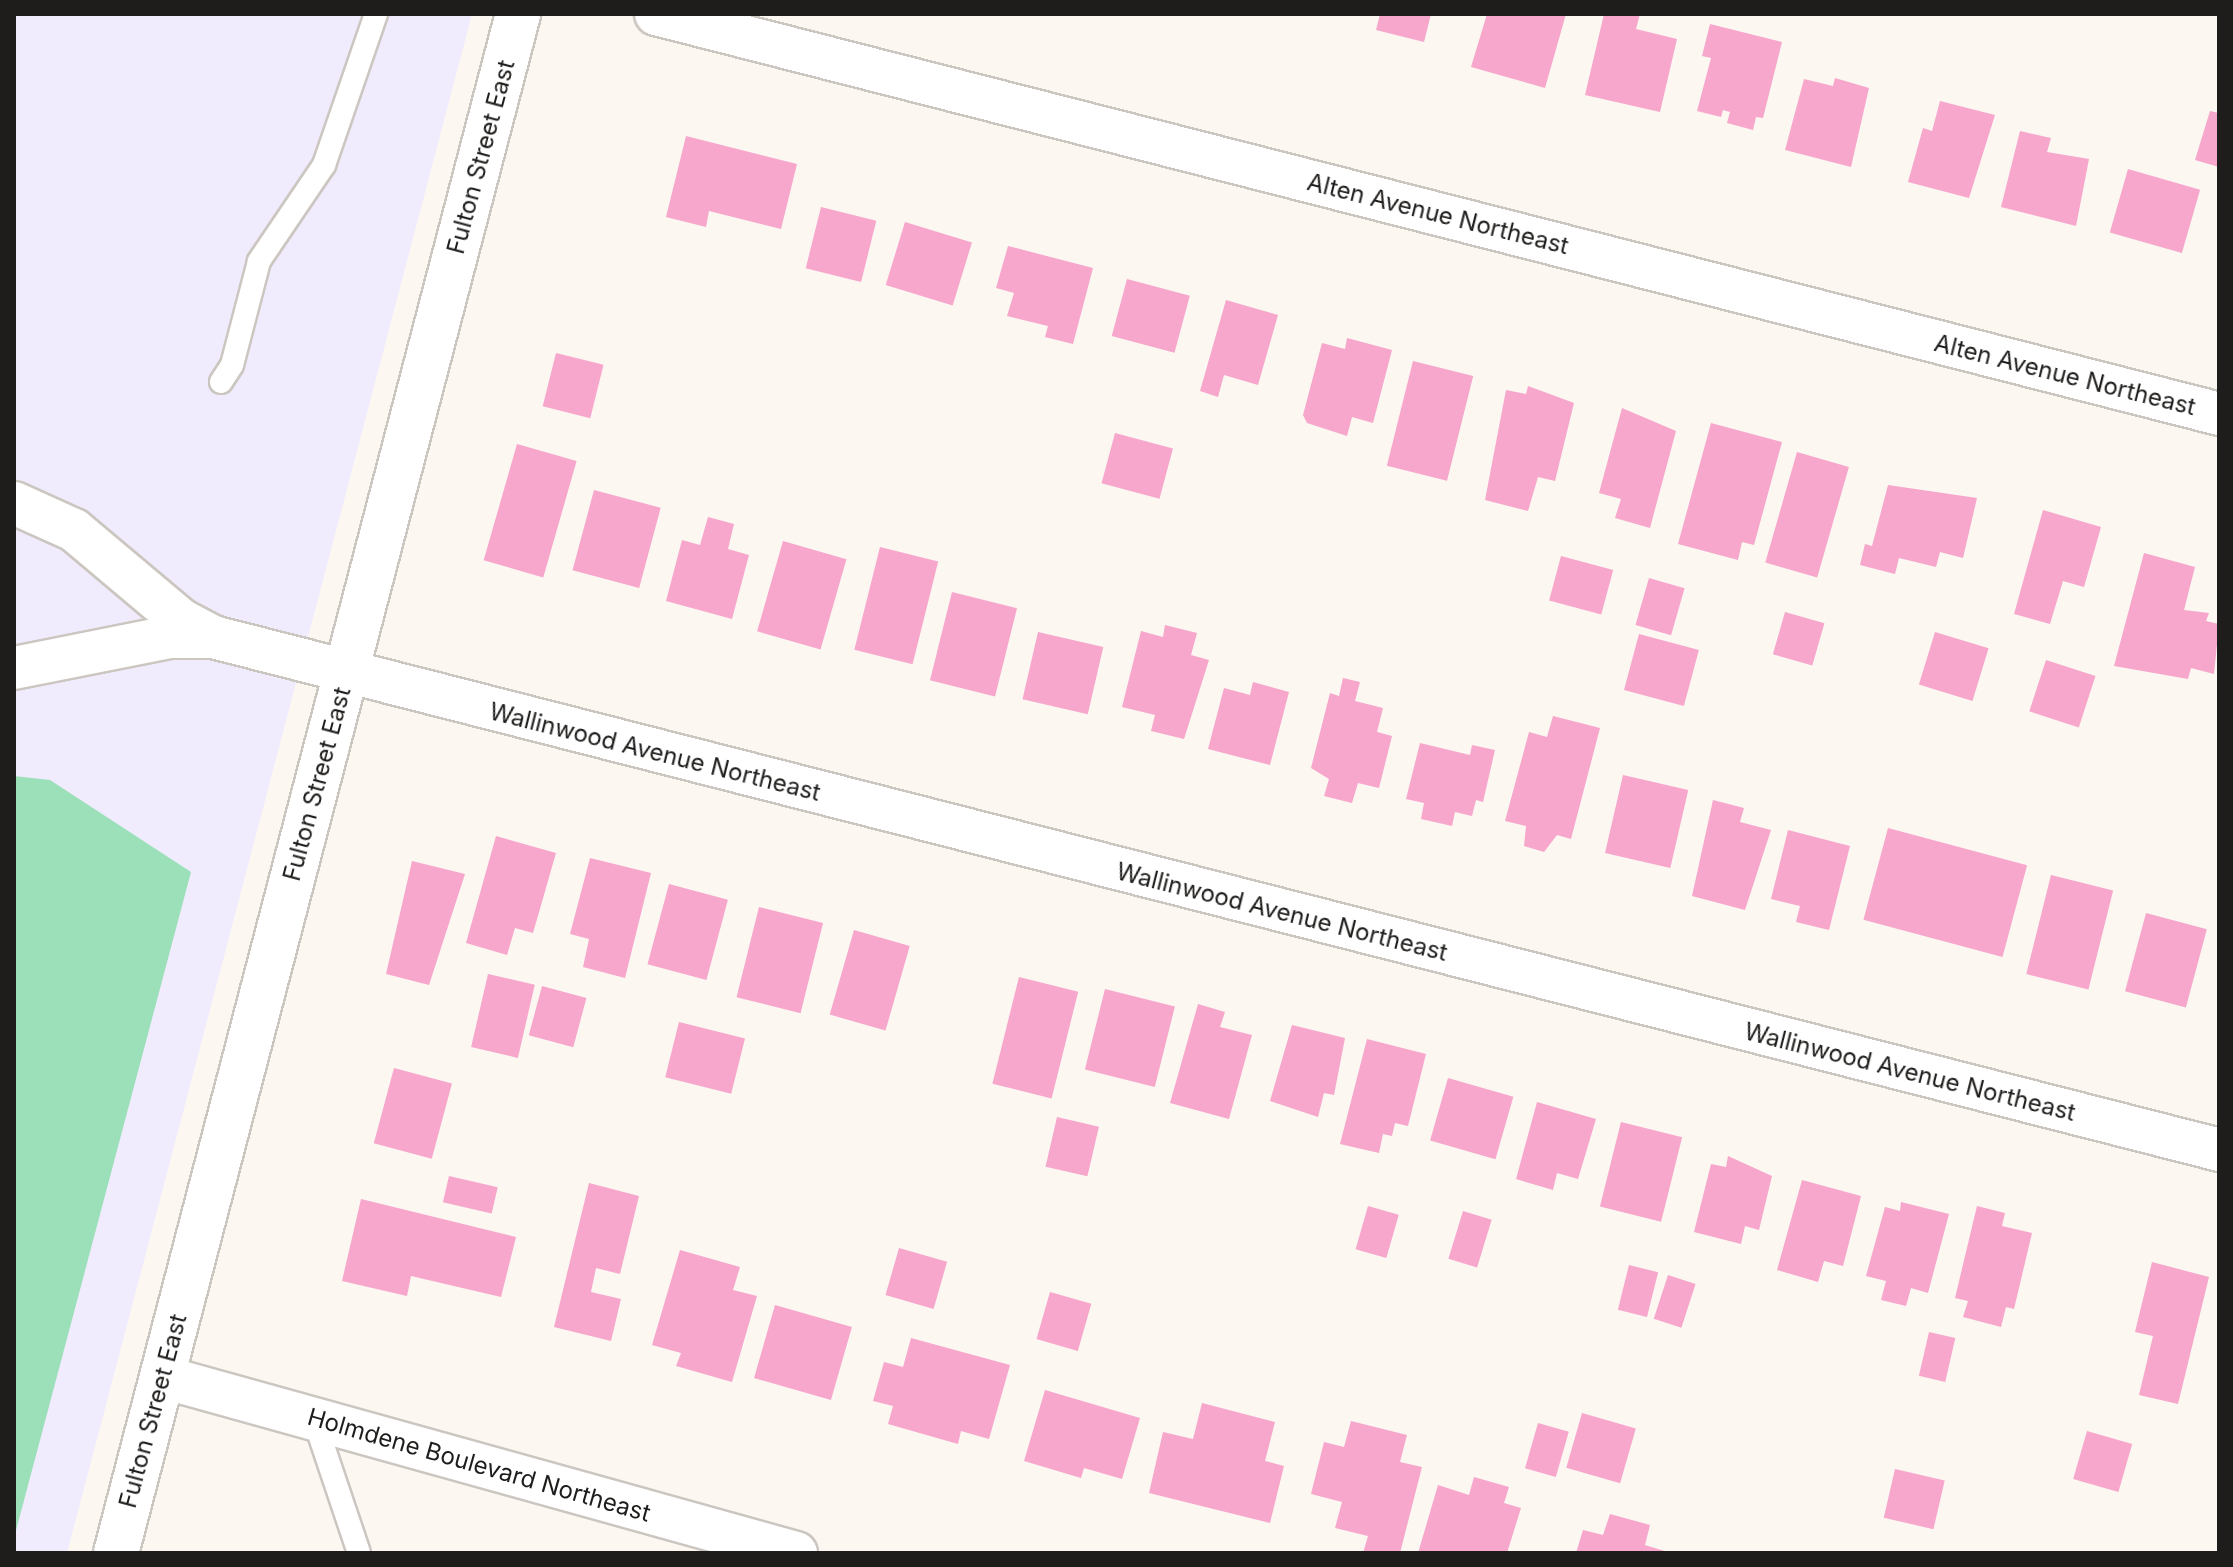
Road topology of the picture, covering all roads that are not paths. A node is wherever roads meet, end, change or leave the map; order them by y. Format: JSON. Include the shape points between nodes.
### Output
{"nodes":[{"id":1,"x":376,"y":14,"type":"edge"},
{"id":2,"x":518,"y":14,"type":"edge"},
{"id":3,"x":656,"y":14,"type":"edge"},
{"id":4,"x":221,"y":382,"type":"dead end"},
{"id":5,"x":2219,"y":414,"type":"edge"},
{"id":6,"x":14,"y":503,"type":"edge"},
{"id":7,"x":213,"y":637,"type":"junction"},
{"id":8,"x":14,"y":668,"type":"edge"},
{"id":9,"x":346,"y":674,"type":"junction"},
{"id":10,"x":2219,"y":1150,"type":"edge"},
{"id":11,"x":163,"y":1377,"type":"junction"},
{"id":12,"x":314,"y":1419,"type":"junction"},
{"id":13,"x":116,"y":1553,"type":"edge"},
{"id":14,"x":359,"y":1553,"type":"edge"},
{"id":15,"x":796,"y":1553,"type":"edge"}],
"edges":[{"from":1,"to":4,"type":"lane","via":[[324,165],[259,261],[232,365]]},
{"from":2,"to":9,"type":"main road","name":"Fulton Street East"},
{"from":3,"to":5,"type":"street","name":"Alten Avenue Northeast"},
{"from":6,"to":7,"type":"street","via":[[74,530],[181,620]]},
{"from":7,"to":8,"type":"street","via":[[169,637]]},
{"from":7,"to":9,"type":"street","name":"Wallinwood Avenue Northeast"},
{"from":9,"to":10,"type":"street","name":"Wallinwood Avenue Northeast"},
{"from":9,"to":11,"type":"main road","name":"Fulton Street East"},
{"from":11,"to":12,"type":"street","name":"Holmdene Boulevard Northeast"},
{"from":11,"to":13,"type":"main road","name":"Fulton Street East"},
{"from":12,"to":14,"type":"lane"},
{"from":12,"to":15,"type":"street","name":"Holmdene Boulevard Northeast"}]}
